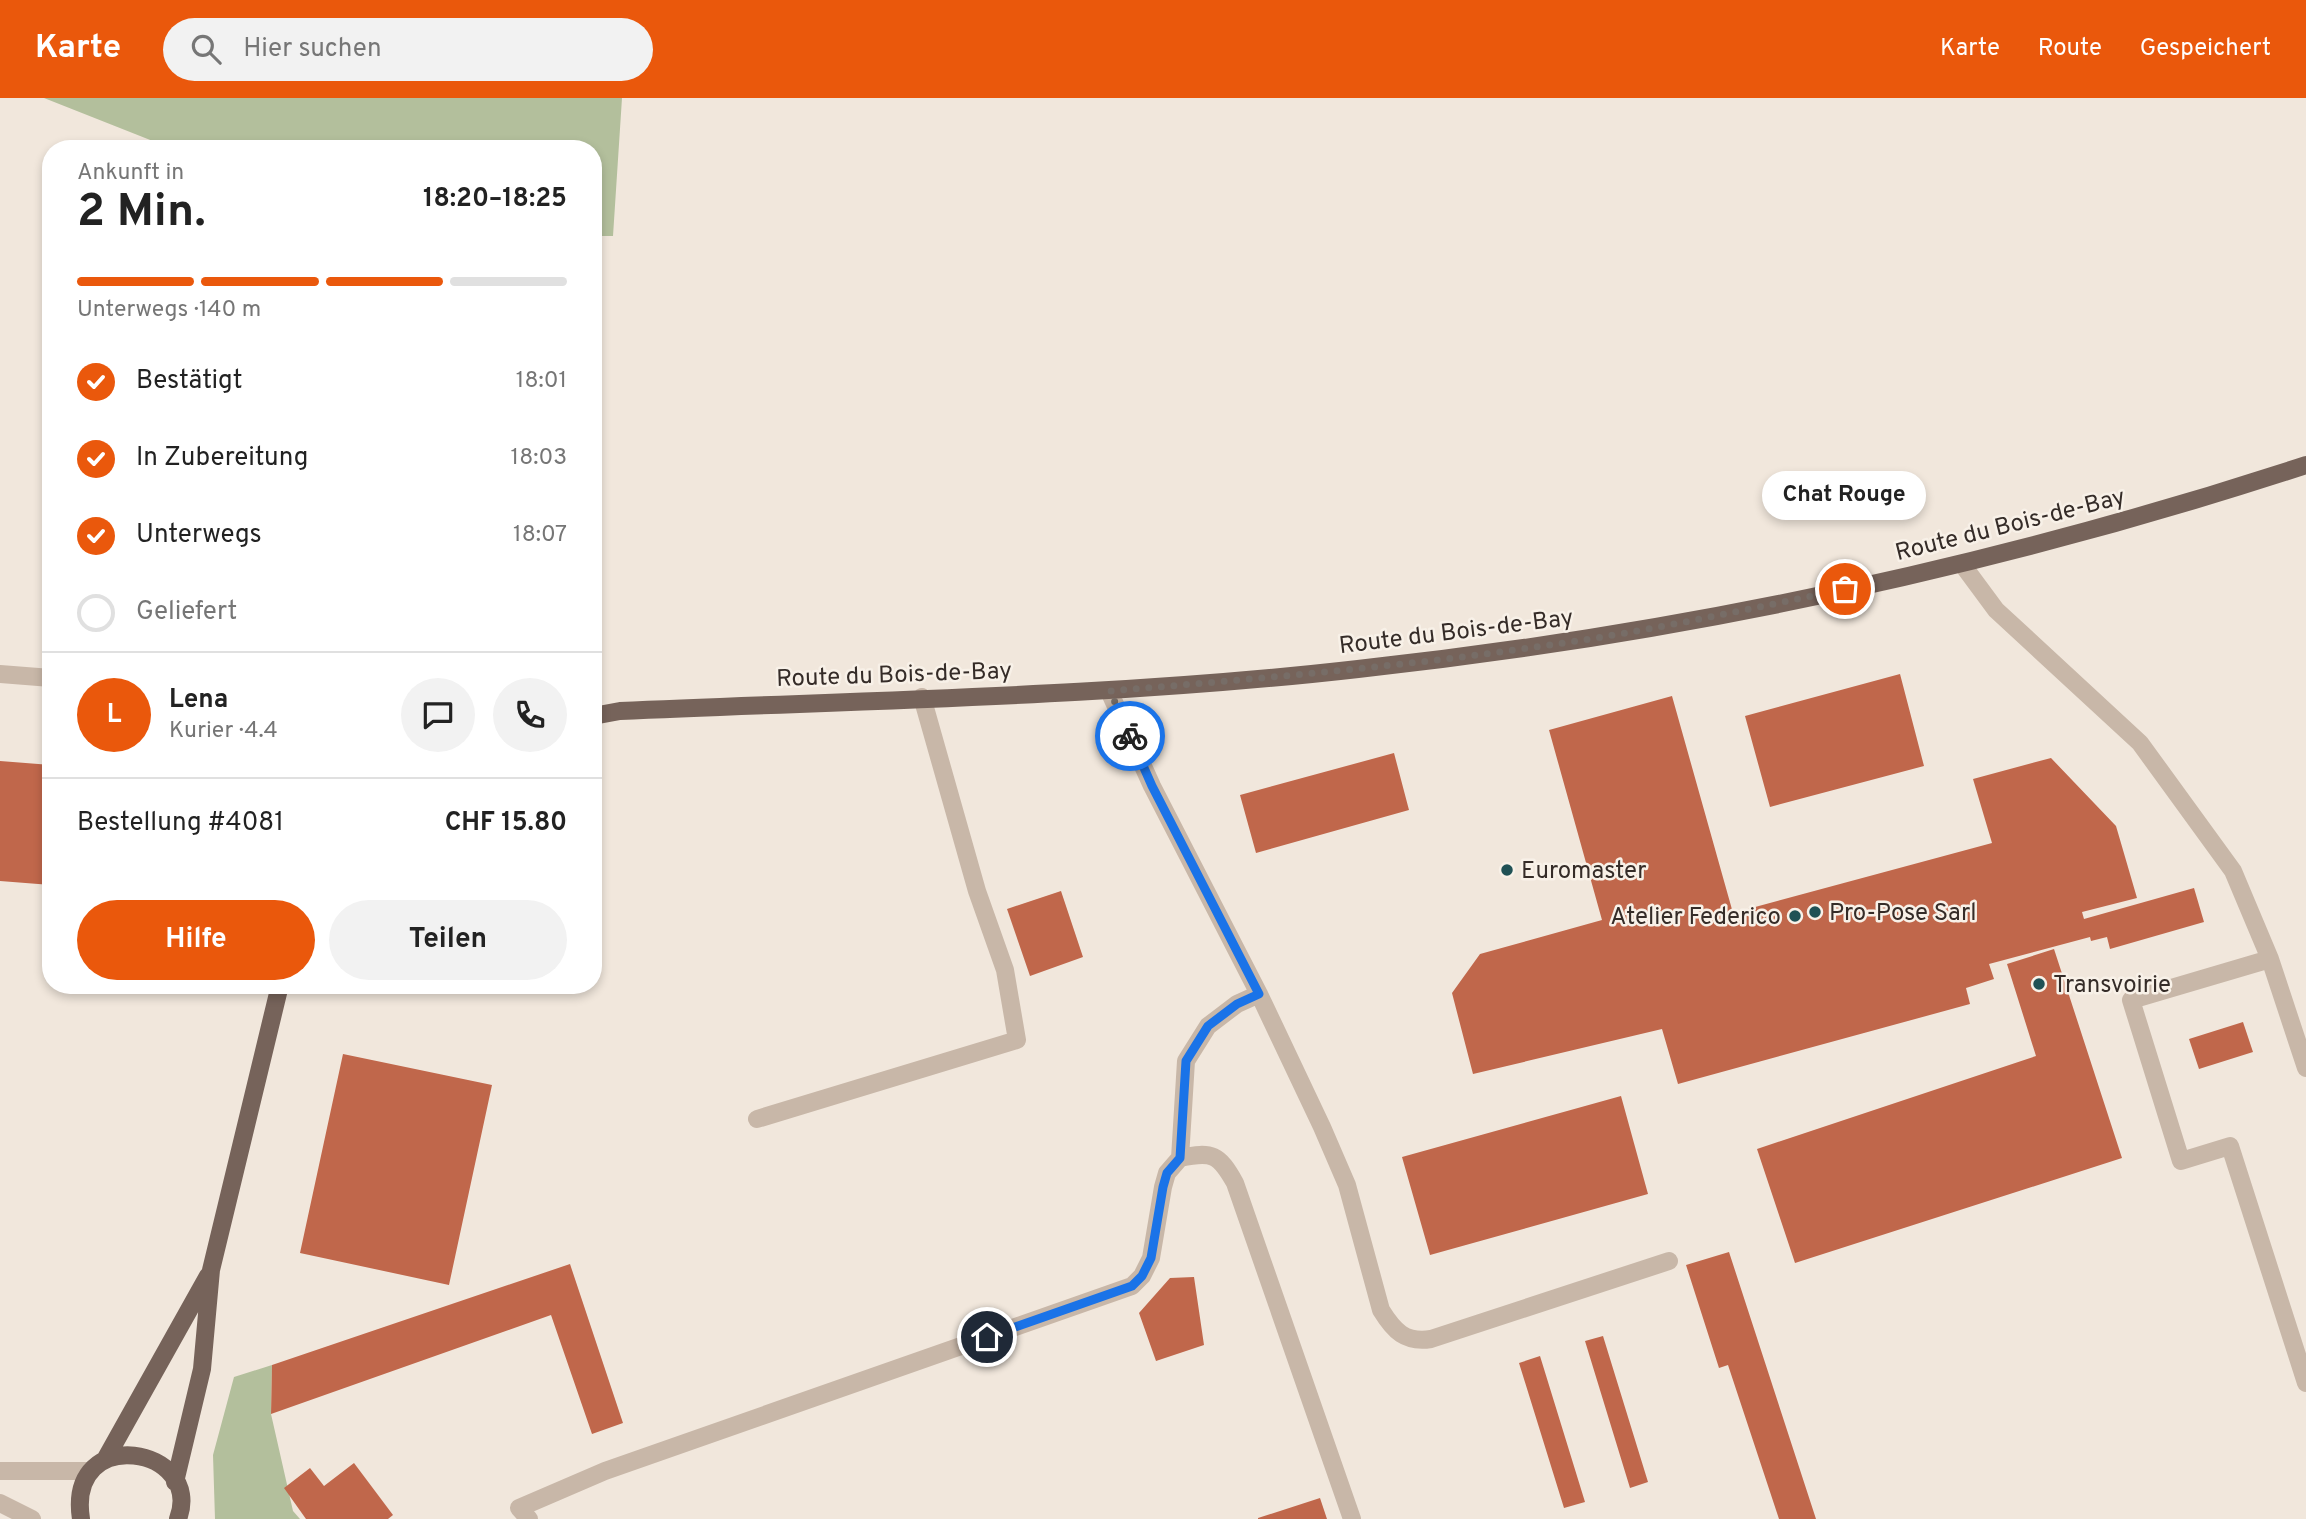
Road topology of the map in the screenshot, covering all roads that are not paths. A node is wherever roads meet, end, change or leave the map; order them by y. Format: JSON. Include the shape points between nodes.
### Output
{"nodes":[{"id":1,"x":2306,"y":465,"type":"edge"},
{"id":2,"x":1962,"y":564,"type":"junction"},
{"id":3,"x":0,"y":674,"type":"edge"},
{"id":4,"x":42,"y":677,"type":"edge"},
{"id":5,"x":1110,"y":691,"type":"junction"},
{"id":6,"x":922,"y":697,"type":"junction"},
{"id":7,"x":602,"y":714,"type":"edge"},
{"id":8,"x":2270,"y":959,"type":"junction"},
{"id":9,"x":278,"y":994,"type":"edge"},
{"id":10,"x":1259,"y":994,"type":"junction"},
{"id":11,"x":2306,"y":1068,"type":"edge"},
{"id":12,"x":757,"y":1119,"type":"dead end"},
{"id":13,"x":1180,"y":1158,"type":"junction"},
{"id":14,"x":1669,"y":1261,"type":"dead end"},
{"id":15,"x":211,"y":1270,"type":"junction"},
{"id":16,"x":2306,"y":1383,"type":"edge"},
{"id":17,"x":98,"y":1465,"type":"junction"},
{"id":18,"x":0,"y":1471,"type":"edge"},
{"id":19,"x":175,"y":1482,"type":"junction"},
{"id":20,"x":0,"y":1503,"type":"edge"},
{"id":21,"x":180,"y":1517,"type":"edge"},
{"id":22,"x":32,"y":1519,"type":"edge"},
{"id":23,"x":81,"y":1519,"type":"edge"},
{"id":24,"x":529,"y":1519,"type":"edge"},
{"id":25,"x":1353,"y":1519,"type":"edge"}],
"edges":[{"from":1,"to":2,"type":"main road","name":"Route du Bois-de-Bay","via":[[2056,542]]},
{"from":2,"to":5,"type":"main road","name":"Route du Bois-de-Bay","via":[[1721,615],[1544,646],[1358,669]]},
{"from":2,"to":8,"type":"street","via":[[1996,610],[2140,743],[2233,871]]},
{"from":3,"to":4,"type":"street"},
{"from":5,"to":6,"type":"main road","name":"Route du Bois-de-Bay"},
{"from":5,"to":10,"type":"street","via":[[1152,786]]},
{"from":6,"to":7,"type":"main road","name":"Route du Bois-de-Bay"},
{"from":6,"to":12,"type":"street","via":[[1005,970],[1017,1040]]},
{"from":8,"to":11,"type":"street"},
{"from":8,"to":16,"type":"street","via":[[2131,1000],[2181,1161],[2230,1146]]},
{"from":9,"to":15,"type":"main road"},
{"from":10,"to":13,"type":"street","via":[[1224,1012],[1194,1044],[1186,1061]]},
{"from":10,"to":14,"type":"street","via":[[1347,1185],[1381,1310],[1403,1337],[1431,1339]]},
{"from":13,"to":24,"type":"street","via":[[1167,1173],[1151,1258],[1132,1286],[605,1471],[519,1508]]},
{"from":13,"to":25,"type":"street","via":[[1213,1156],[1235,1182]]},
{"from":15,"to":17,"type":"main road"},
{"from":15,"to":19,"type":"main road","via":[[202,1368]]},
{"from":17,"to":18,"type":"street"},
{"from":17,"to":19,"type":"main road","via":[[131,1453],[145,1456],[168,1471]]},
{"from":17,"to":23,"type":"main road","via":[[82,1486]]},
{"from":19,"to":21,"type":"main road"},
{"from":20,"to":22,"type":"street"}]}
